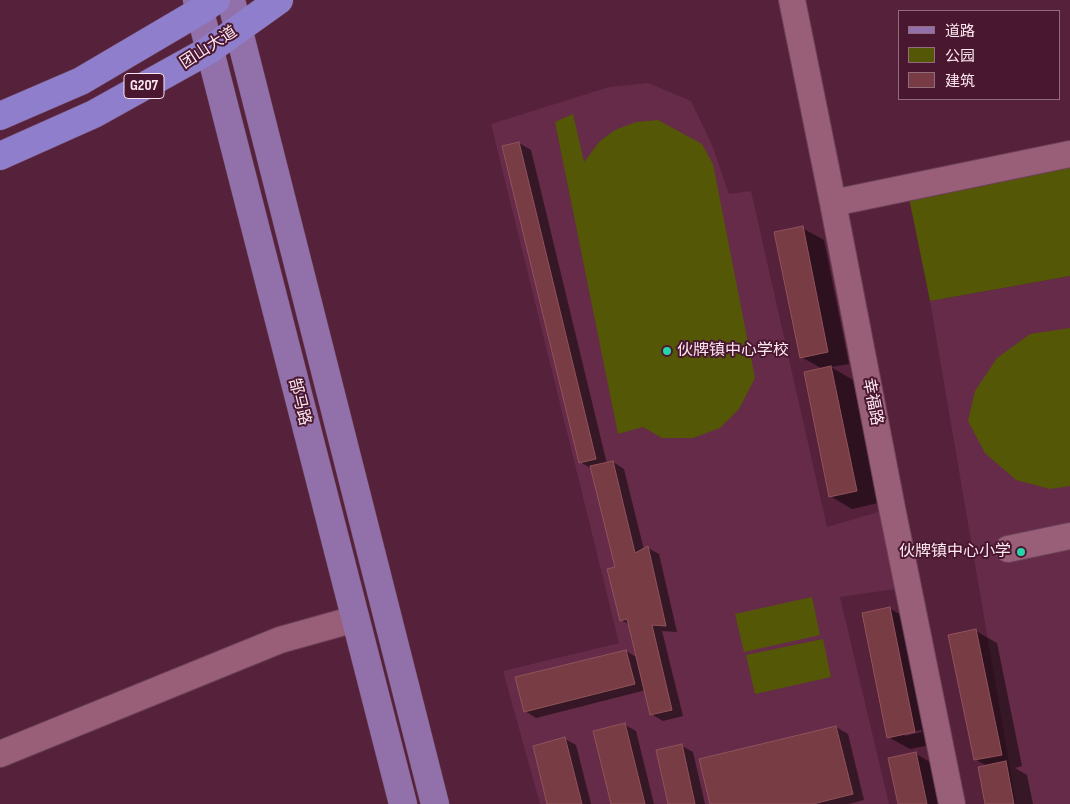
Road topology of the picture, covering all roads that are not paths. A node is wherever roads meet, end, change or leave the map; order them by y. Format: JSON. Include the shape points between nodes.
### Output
{"nodes":[{"id":1,"x":231,"y":0,"type":"edge"},
{"id":2,"x":279,"y":0,"type":"edge"},
{"id":3,"x":792,"y":0,"type":"edge"},
{"id":4,"x":204,"y":4,"type":"edge"},
{"id":5,"x":238,"y":29,"type":"junction"},
{"id":6,"x":209,"y":50,"type":"junction"},
{"id":7,"x":0,"y":116,"type":"edge"},
{"id":8,"x":1070,"y":154,"type":"edge"},
{"id":9,"x":0,"y":156,"type":"edge"},
{"id":10,"x":833,"y":203,"type":"junction"},
{"id":11,"x":1070,"y":536,"type":"edge"},
{"id":12,"x":1008,"y":549,"type":"dead end"},
{"id":13,"x":355,"y":618,"type":"junction"},
{"id":14,"x":0,"y":754,"type":"edge"},
{"id":15,"x":403,"y":804,"type":"edge"},
{"id":16,"x":436,"y":804,"type":"edge"},
{"id":17,"x":952,"y":804,"type":"edge"}],
"edges":[{"from":1,"to":5,"type":"main road","name":"郜马路"},
{"from":2,"to":5,"type":"highway","name":"团山大道","number":"G207"},
{"from":3,"to":10,"type":"street","name":"幸福路"},
{"from":4,"to":6,"type":"main road","name":"郜马路"},
{"from":4,"to":7,"type":"highway","number":"G207","via":[[81,81]]},
{"from":5,"to":6,"type":"highway","name":"团山大道","number":"G207"},
{"from":5,"to":16,"type":"main road","name":"郜马路"},
{"from":6,"to":9,"type":"highway","name":"团山大道","number":"G207","via":[[94,114]]},
{"from":6,"to":13,"type":"main road","name":"郜马路"},
{"from":8,"to":10,"type":"street"},
{"from":10,"to":17,"type":"street","name":"幸福路"},
{"from":11,"to":12,"type":"street"},
{"from":13,"to":14,"type":"street","via":[[280,640]]},
{"from":13,"to":15,"type":"main road","name":"郜马路"}]}
